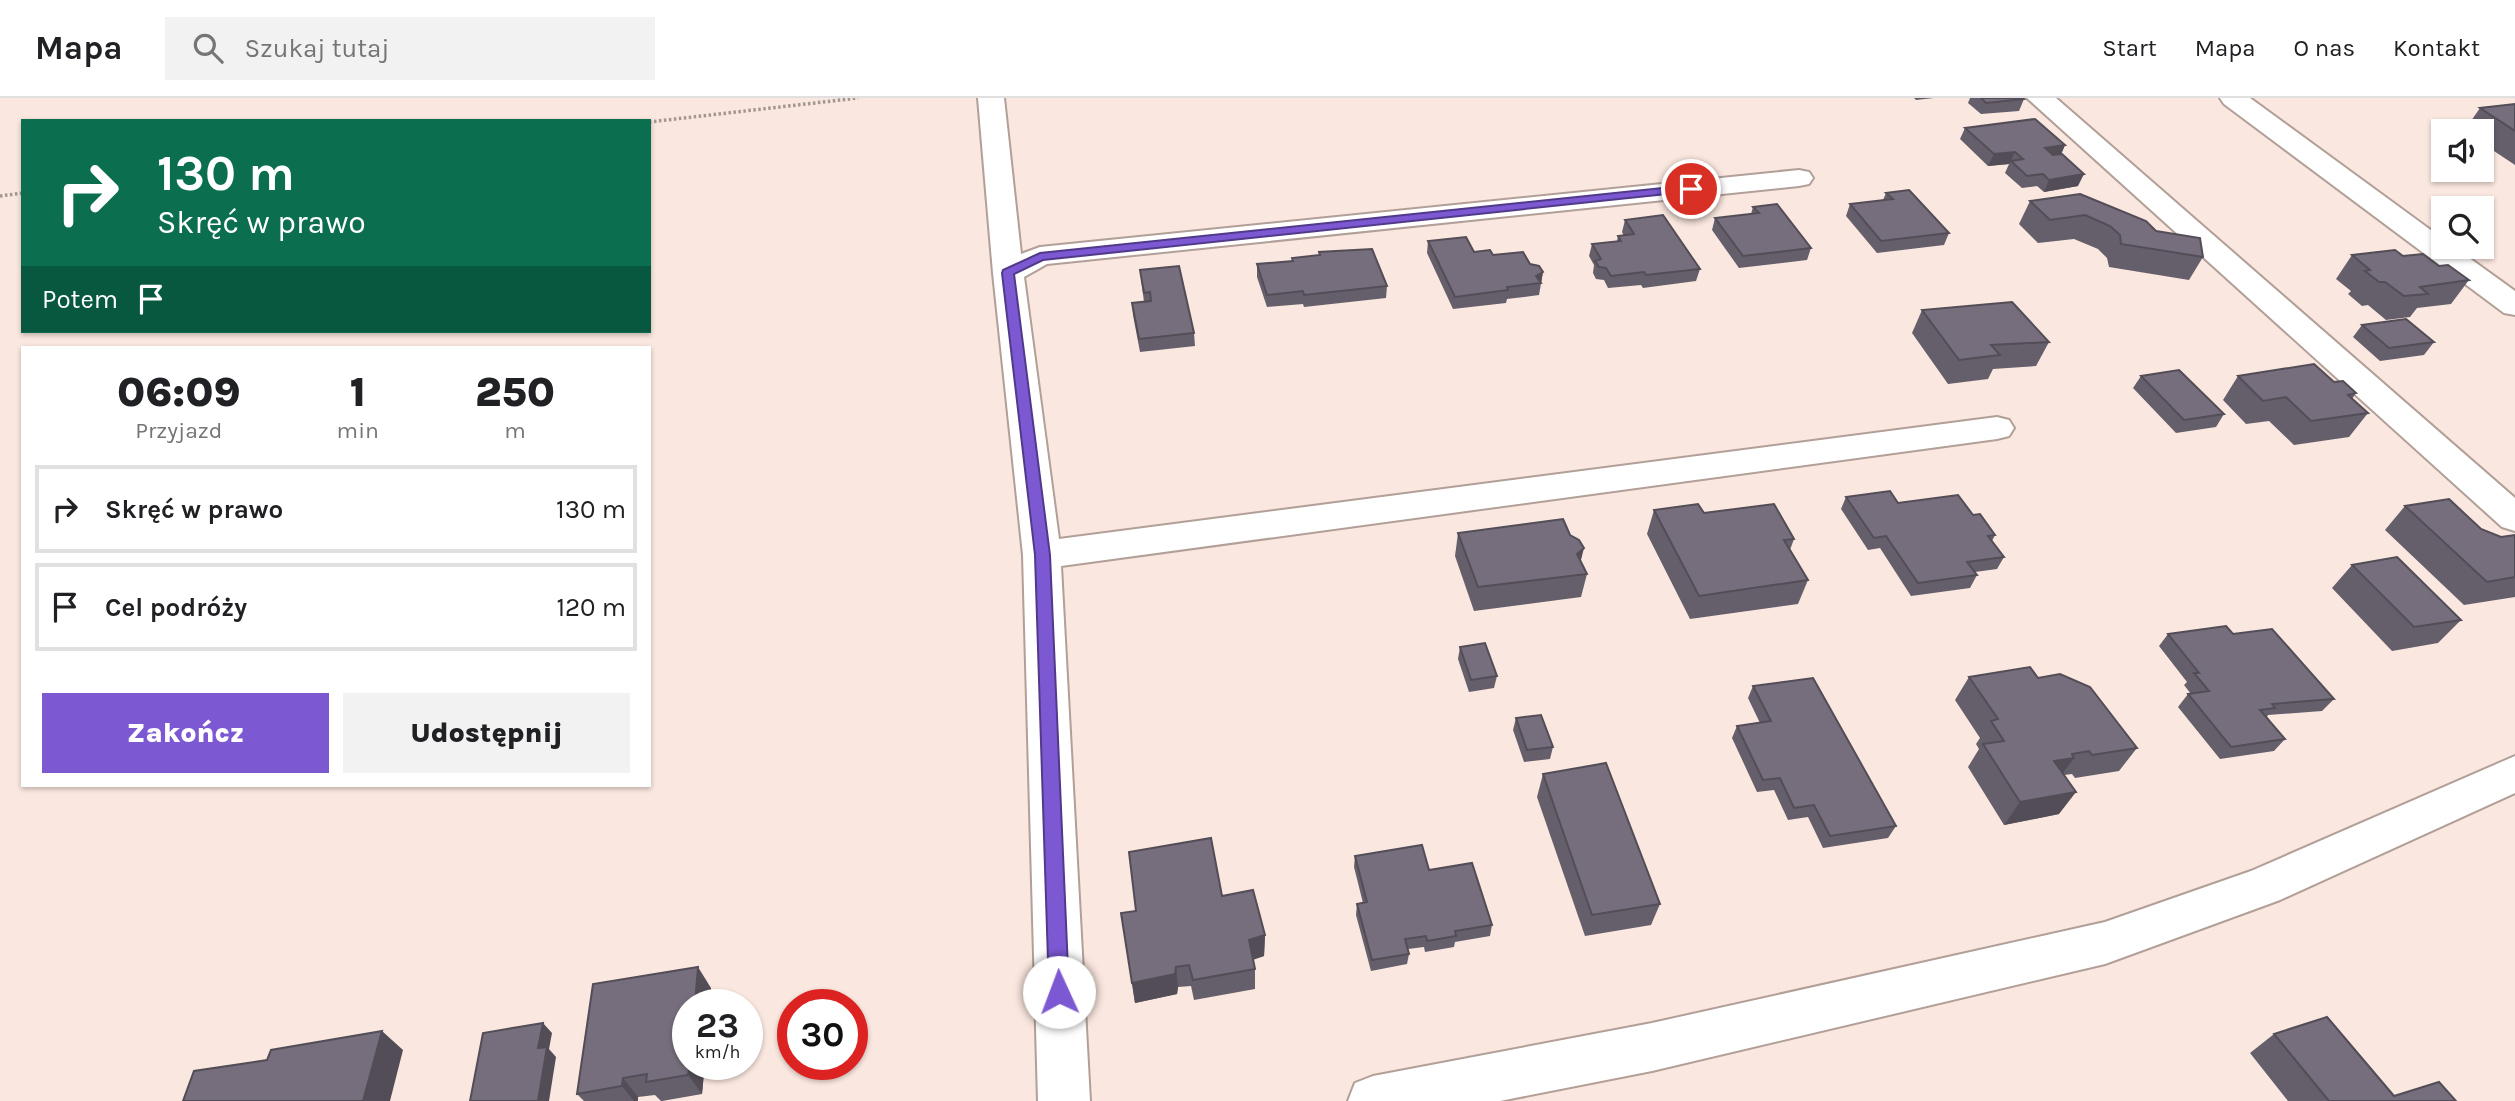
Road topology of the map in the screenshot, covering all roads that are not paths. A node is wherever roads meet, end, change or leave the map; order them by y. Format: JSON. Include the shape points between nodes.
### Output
{"nodes":[{"id":1,"x":991,"y":98,"type":"edge"},
{"id":2,"x":2040,"y":98,"type":"edge"},
{"id":3,"x":2233,"y":98,"type":"edge"},
{"id":4,"x":1799,"y":178,"type":"dead end"},
{"id":5,"x":1008,"y":273,"type":"junction"},
{"id":6,"x":2515,"y":306,"type":"edge"},
{"id":7,"x":1997,"y":428,"type":"dead end"},
{"id":8,"x":2515,"y":518,"type":"edge"},
{"id":9,"x":1042,"y":555,"type":"junction"},
{"id":10,"x":2515,"y":774,"type":"edge"},
{"id":11,"x":1064,"y":1101,"type":"edge"},
{"id":12,"x":1373,"y":1101,"type":"edge"}],
"edges":[{"from":1,"to":5,"type":"street"},
{"from":2,"to":8,"type":"street"},
{"from":3,"to":6,"type":"street"},
{"from":4,"to":5,"type":"street","via":[[1040,256]]},
{"from":5,"to":9,"type":"street"},
{"from":7,"to":9,"type":"street"},
{"from":9,"to":11,"type":"street"},
{"from":10,"to":12,"type":"street","via":[[2264,886],[2105,943],[1652,1047]]}]}
